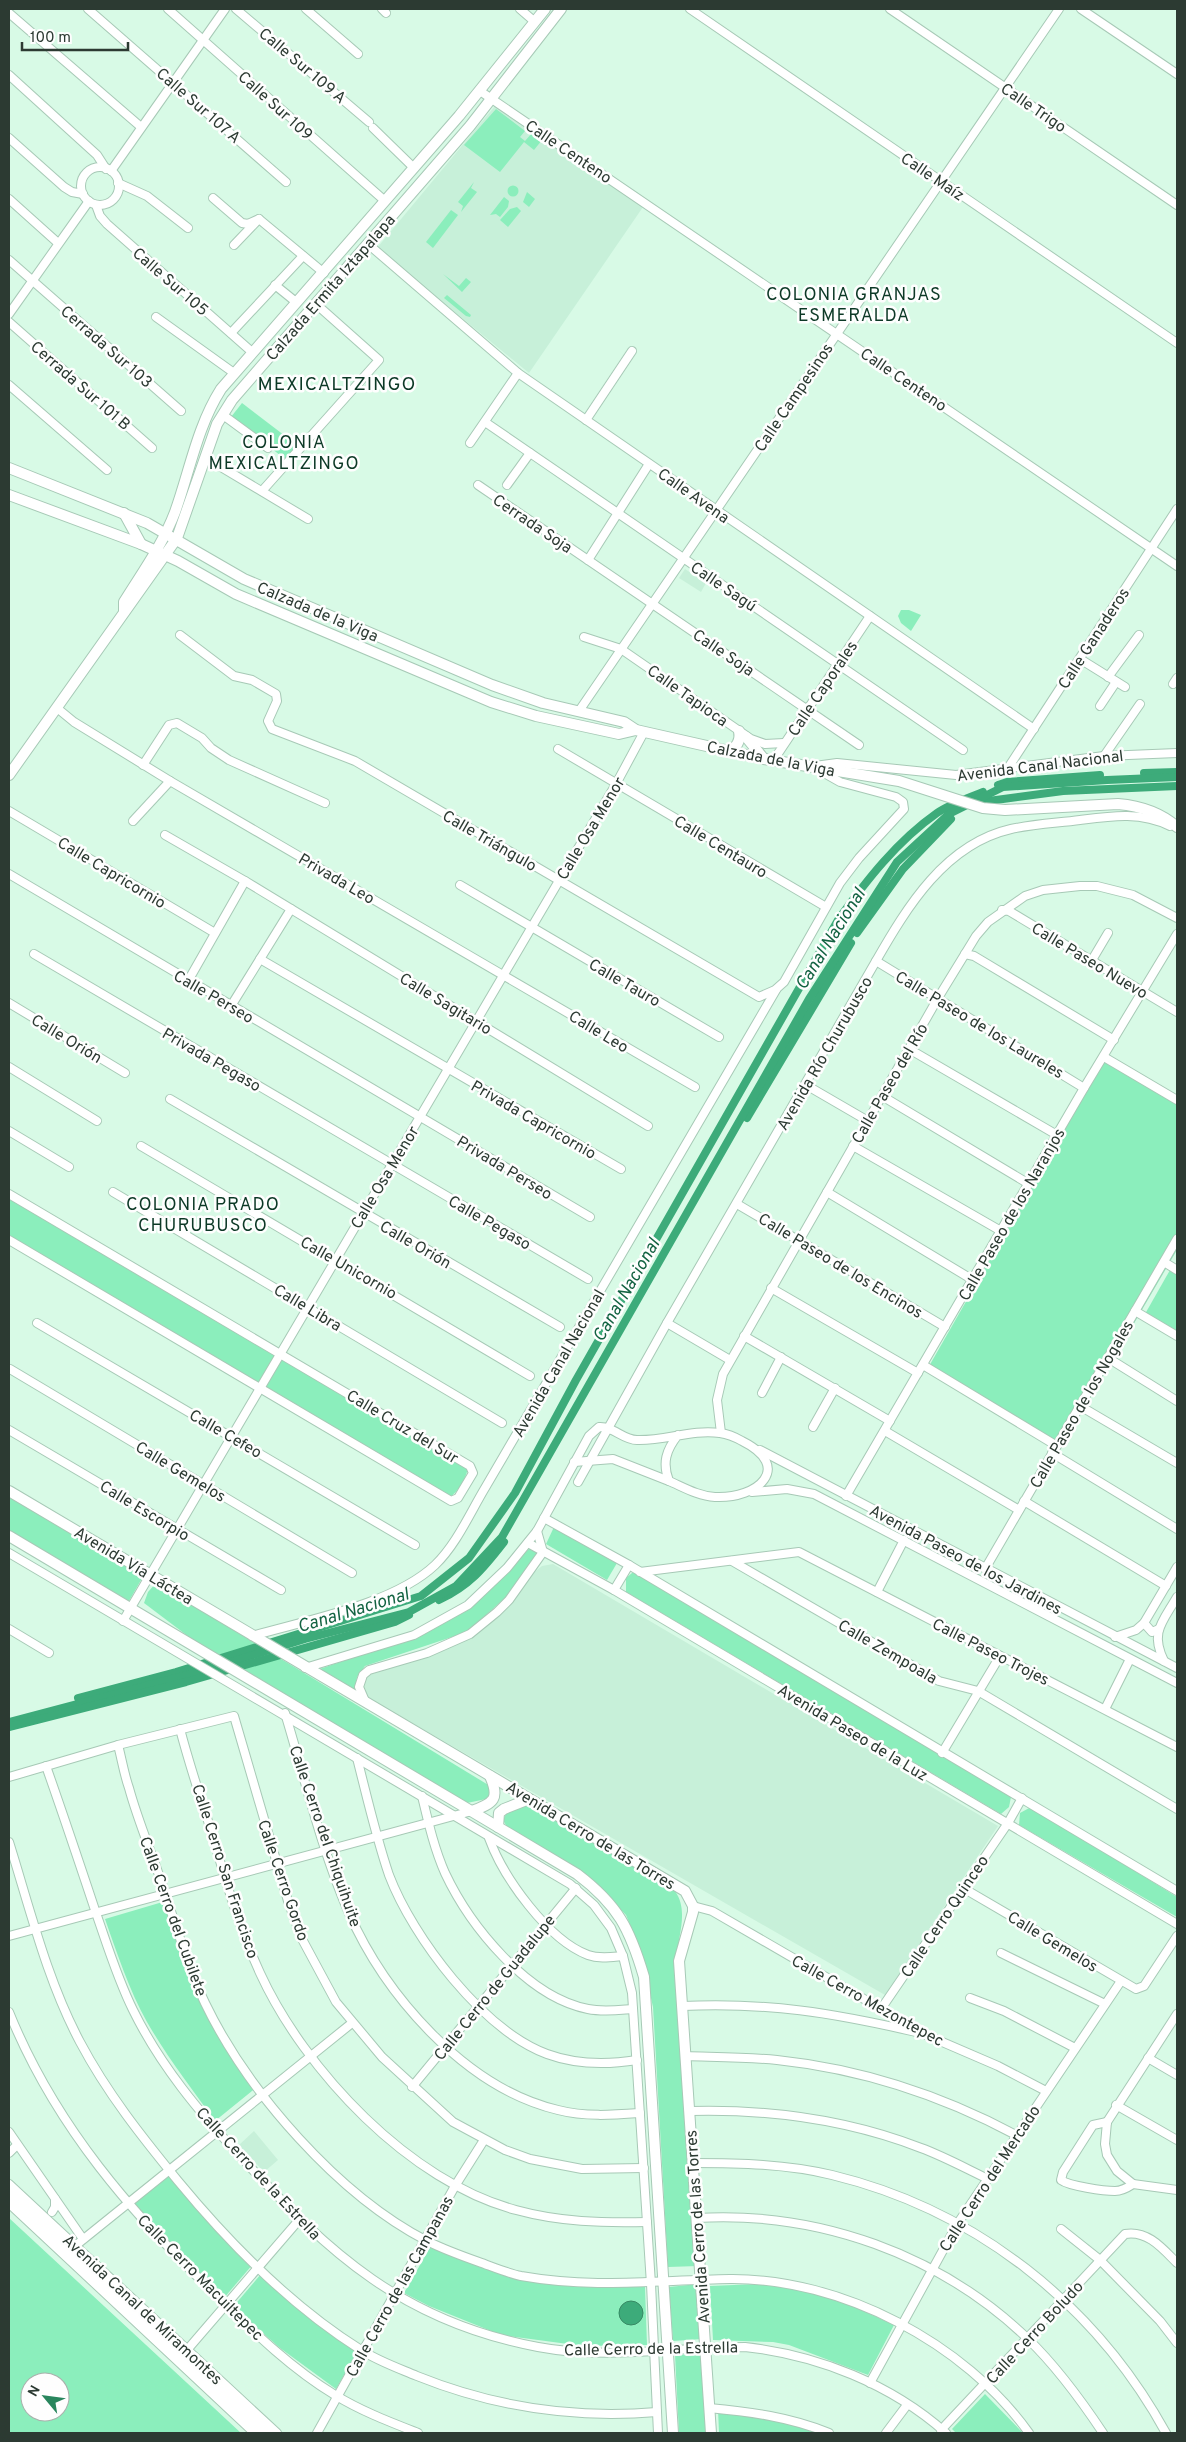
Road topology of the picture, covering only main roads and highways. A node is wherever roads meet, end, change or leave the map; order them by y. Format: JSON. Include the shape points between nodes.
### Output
{"nodes":[{"id":1,"x":545,"y":9,"type":"edge"},
{"id":2,"x":561,"y":9,"type":"edge"},
{"id":3,"x":501,"y":65,"type":"junction"},
{"id":4,"x":512,"y":73,"type":"junction"},
{"id":5,"x":459,"y":116,"type":"junction"},
{"id":6,"x":470,"y":126,"type":"junction"},
{"id":7,"x":9,"y":468,"type":"edge"},
{"id":8,"x":9,"y":494,"type":"edge"},
{"id":9,"x":174,"y":512,"type":"junction"},
{"id":10,"x":124,"y":513,"type":"junction"},
{"id":11,"x":187,"y":515,"type":"junction"},
{"id":12,"x":166,"y":532,"type":"junction"},
{"id":13,"x":177,"y":538,"type":"junction"},
{"id":14,"x":140,"y":544,"type":"junction"},
{"id":15,"x":161,"y":553,"type":"junction"},
{"id":16,"x":295,"y":602,"type":"junction"},
{"id":17,"x":288,"y":617,"type":"junction"},
{"id":18,"x":640,"y":731,"type":"junction"},
{"id":19,"x":727,"y":751,"type":"junction"},
{"id":20,"x":768,"y":760,"type":"junction"},
{"id":21,"x":9,"y":774,"type":"edge"},
{"id":22,"x":1177,"y":828,"type":"edge"},
{"id":23,"x":9,"y":1491,"type":"edge"},
{"id":24,"x":9,"y":1536,"type":"edge"},
{"id":25,"x":255,"y":1638,"type":"joint"},
{"id":26,"x":490,"y":1776,"type":"junction"},
{"id":27,"x":529,"y":1799,"type":"junction"},
{"id":28,"x":472,"y":1811,"type":"junction"},
{"id":29,"x":498,"y":1826,"type":"junction"},
{"id":30,"x":9,"y":2192,"type":"edge"},
{"id":31,"x":9,"y":2202,"type":"edge"},
{"id":32,"x":256,"y":2433,"type":"edge"},
{"id":33,"x":267,"y":2433,"type":"edge"},
{"id":34,"x":673,"y":2433,"type":"edge"},
{"id":35,"x":711,"y":2433,"type":"edge"}],
"edges":[{"from":1,"to":3,"type":"main road","name":"Calzada Ermita Iztapalapa"},
{"from":2,"to":4,"type":"main road","name":"Calzada Ermita Iztapalapa"},
{"from":3,"to":4,"type":"main road"},
{"from":3,"to":5,"type":"main road","name":"Calzada Ermita Iztapalapa"},
{"from":4,"to":6,"type":"main road","name":"Calzada Ermita Iztapalapa"},
{"from":5,"to":6,"type":"main road"},
{"from":5,"to":9,"type":"main road","name":"Calzada Ermita Iztapalapa","via":[[234,374],[209,409]]},
{"from":6,"to":11,"type":"main road","name":"Calzada Ermita Iztapalapa","via":[[232,400],[206,458]]},
{"from":7,"to":10,"type":"main road","name":"Calzada de la Viga"},
{"from":8,"to":14,"type":"main road","name":"Calzada de la Viga"},
{"from":9,"to":11,"type":"main road","via":[[179,518]]},
{"from":9,"to":12,"type":"main road","name":"Calzada Ermita Iztapalapa"},
{"from":10,"to":12,"type":"main road","name":"Calzada de la Viga"},
{"from":10,"to":14,"type":"main road"},
{"from":11,"to":13,"type":"main road","name":"Calzada Ermita Iztapalapa"},
{"from":12,"to":13,"type":"main road","name":"Calzada de la Viga"},
{"from":12,"to":15,"type":"main road","name":"Calzada Ermita Iztapalapa"},
{"from":13,"to":15,"type":"main road","name":"Calzada Ermita Iztapalapa"},
{"from":13,"to":16,"type":"main road","name":"Calzada de la Viga","via":[[244,579]]},
{"from":14,"to":15,"type":"main road","name":"Calzada de la Viga"},
{"from":15,"to":17,"type":"main road","name":"Calzada de la Viga","via":[[236,594]]},
{"from":15,"to":21,"type":"main road","name":"Calzada Ermita Iztapalapa","via":[[123,615]]},
{"from":16,"to":17,"type":"main road"},
{"from":16,"to":18,"type":"main road","name":"Calzada de la Viga","via":[[492,685],[530,699],[624,722]]},
{"from":17,"to":18,"type":"main road","name":"Calzada de la Viga","via":[[512,710],[619,734]]},
{"from":18,"to":19,"type":"main road","name":"Calzada de la Viga"},
{"from":19,"to":20,"type":"main road","name":"Calzada de la Viga"},
{"from":19,"to":20,"type":"main road","via":[[734,748],[743,734]]},
{"from":20,"to":22,"type":"main road","name":"Calzada de la Viga","via":[[882,777],[973,806],[1005,810],[1136,805],[1167,818]]},
{"from":23,"to":25,"type":"main road","name":"Avenida Vía Láctea"},
{"from":24,"to":28,"type":"main road"},
{"from":25,"to":26,"type":"main road","name":"Avenida Cerro de las Torres"},
{"from":26,"to":27,"type":"main road","name":"Avenida Cerro de las Torres"},
{"from":26,"to":28,"type":"main road","via":[[495,1797],[491,1803]]},
{"from":27,"to":29,"type":"main road","via":[[504,1808],[499,1813]]},
{"from":27,"to":35,"type":"main road","name":"Avenida Cerro de las Torres","via":[[685,1891],[693,1906],[680,1961]]},
{"from":28,"to":29,"type":"main road"},
{"from":29,"to":34,"type":"main road","via":[[589,1883],[622,1917],[644,1977]]},
{"from":30,"to":33,"type":"main road","name":"Avenida Canal de Miramontes"},
{"from":31,"to":32,"type":"main road","name":"Avenida Canal de Miramontes"}]}
